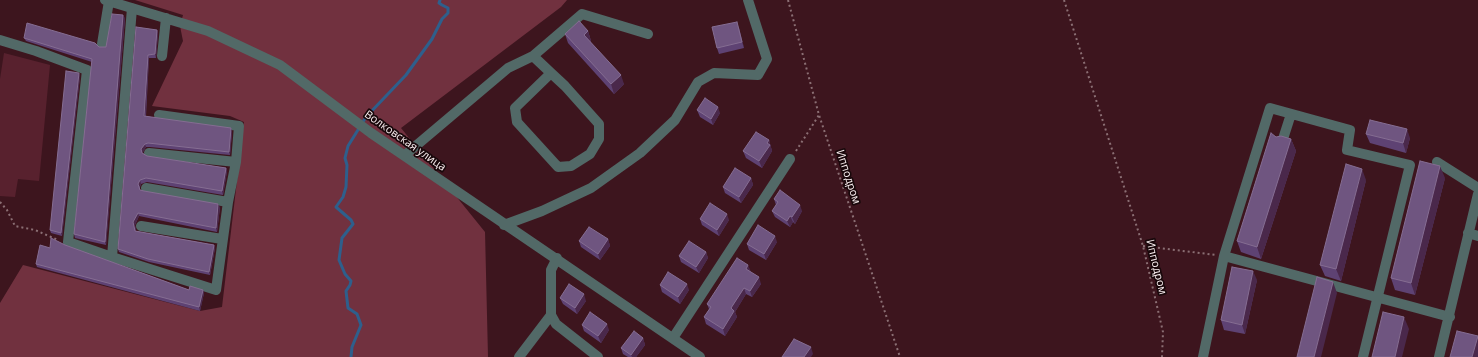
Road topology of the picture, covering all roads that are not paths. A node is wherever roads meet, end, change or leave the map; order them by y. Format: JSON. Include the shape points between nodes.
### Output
{"nodes":[{"id":1,"x":748,"y":0,"type":"edge"},
{"id":2,"x":107,"y":1,"type":"edge"},
{"id":3,"x":132,"y":8,"type":"junction"},
{"id":4,"x":166,"y":18,"type":"junction"},
{"id":5,"x":648,"y":34,"type":"dead end"},
{"id":6,"x":0,"y":40,"type":"edge"},
{"id":7,"x":102,"y":44,"type":"dead end"},
{"id":8,"x":162,"y":56,"type":"dead end"},
{"id":9,"x":533,"y":56,"type":"junction"},
{"id":10,"x":551,"y":73,"type":"junction"},
{"id":11,"x":1291,"y":114,"type":"junction"},
{"id":12,"x":159,"y":115,"type":"dead end"},
{"id":13,"x":1282,"y":142,"type":"edge"},
{"id":14,"x":149,"y":153,"type":"dead end"},
{"id":15,"x":405,"y":155,"type":"junction"},
{"id":16,"x":790,"y":159,"type":"road end"},
{"id":17,"x":236,"y":162,"type":"junction"},
{"id":18,"x":1437,"y":162,"type":"dead end"},
{"id":19,"x":146,"y":188,"type":"dead end"},
{"id":20,"x":1478,"y":188,"type":"edge"},
{"id":21,"x":1478,"y":194,"type":"edge"},
{"id":22,"x":228,"y":202,"type":"junction"},
{"id":23,"x":504,"y":225,"type":"junction"},
{"id":24,"x":141,"y":226,"type":"dead end"},
{"id":25,"x":1473,"y":235,"type":"edge"},
{"id":26,"x":222,"y":239,"type":"junction"},
{"id":27,"x":1224,"y":256,"type":"junction"},
{"id":28,"x":112,"y":257,"type":"junction"},
{"id":29,"x":557,"y":258,"type":"junction"},
{"id":30,"x":1378,"y":299,"type":"junction"},
{"id":31,"x":551,"y":315,"type":"junction"},
{"id":32,"x":1450,"y":317,"type":"junction"},
{"id":33,"x":673,"y":338,"type":"junction"},
{"id":34,"x":519,"y":357,"type":"edge"},
{"id":35,"x":598,"y":357,"type":"edge"},
{"id":36,"x":700,"y":357,"type":"edge"},
{"id":37,"x":1203,"y":357,"type":"edge"},
{"id":38,"x":1363,"y":357,"type":"edge"},
{"id":39,"x":1439,"y":357,"type":"edge"}],
"edges":[{"from":1,"to":23,"type":"street","via":[[767,59],[758,75],[714,73],[698,82],[675,120],[640,153],[591,188]]},
{"from":2,"to":3,"type":"street","name":"Волковская улица"},
{"from":2,"to":7,"type":"street"},
{"from":3,"to":4,"type":"street","name":"Волковская улица"},
{"from":3,"to":28,"type":"street"},
{"from":4,"to":8,"type":"street"},
{"from":4,"to":15,"type":"street","name":"Волковская улица","via":[[208,31],[280,65]]},
{"from":5,"to":9,"type":"street","via":[[582,14]]},
{"from":6,"to":28,"type":"street","via":[[87,70],[68,242]]},
{"from":9,"to":10,"type":"street"},
{"from":9,"to":15,"type":"street","via":[[508,68]]},
{"from":10,"to":10,"type":"street","via":[[599,124],[599,139],[590,154],[571,166],[558,167],[517,122],[515,108]]},
{"from":11,"to":13,"type":"street"},
{"from":11,"to":27,"type":"street","via":[[1270,108]]},
{"from":11,"to":30,"type":"street","via":[[1350,130],[1347,150],[1410,165]]},
{"from":12,"to":17,"type":"street","via":[[239,126]]},
{"from":14,"to":17,"type":"street"},
{"from":15,"to":23,"type":"street","name":"Волковская улица"},
{"from":16,"to":33,"type":"street"},
{"from":17,"to":22,"type":"street"},
{"from":18,"to":20,"type":"street"},
{"from":19,"to":22,"type":"street"},
{"from":21,"to":25,"type":"street"},
{"from":22,"to":26,"type":"street"},
{"from":23,"to":29,"type":"street","name":"Волковская улица"},
{"from":24,"to":26,"type":"street"},
{"from":25,"to":32,"type":"street"},
{"from":26,"to":28,"type":"street","via":[[216,290]]},
{"from":27,"to":30,"type":"street"},
{"from":27,"to":37,"type":"street"},
{"from":29,"to":31,"type":"street","via":[[551,270]]},
{"from":29,"to":33,"type":"street","name":"Волковская улица"},
{"from":30,"to":32,"type":"street"},
{"from":30,"to":38,"type":"street"},
{"from":31,"to":34,"type":"street"},
{"from":31,"to":35,"type":"street","via":[[556,324]]},
{"from":32,"to":39,"type":"street"},
{"from":33,"to":36,"type":"street","name":"Волковская улица"}]}
